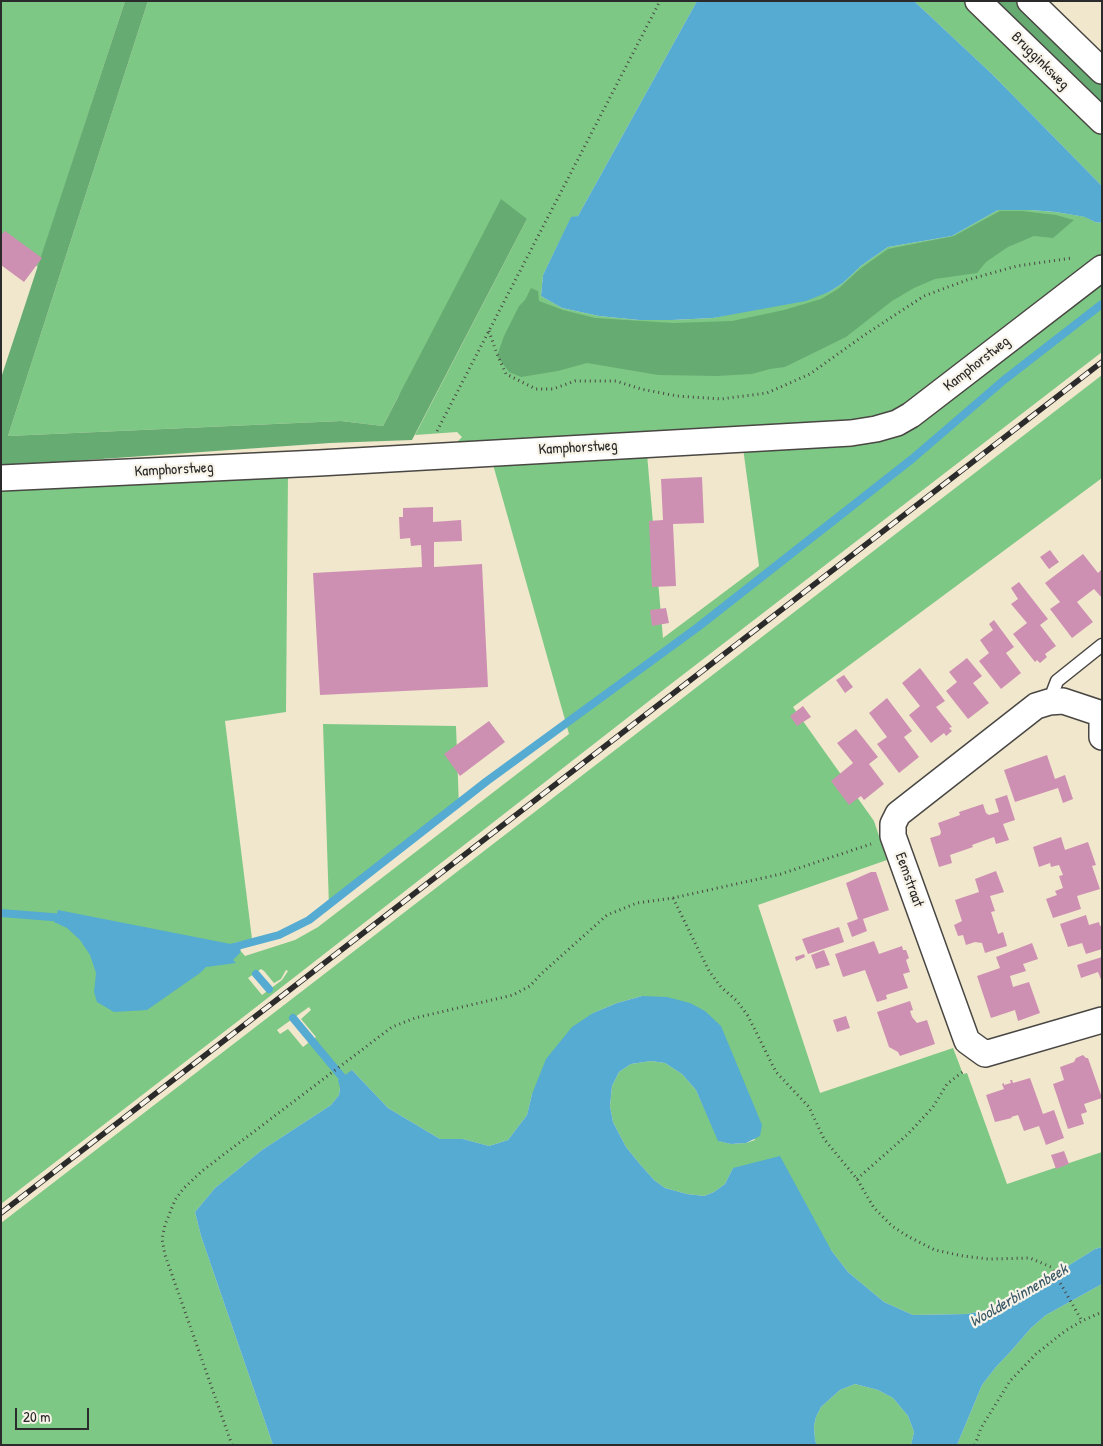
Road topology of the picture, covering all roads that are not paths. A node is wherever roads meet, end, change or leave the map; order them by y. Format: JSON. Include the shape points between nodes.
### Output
{"nodes":[{"id":1,"x":978,"y":1,"type":"edge"},
{"id":2,"x":1030,"y":1,"type":"edge"},
{"id":3,"x":1102,"y":70,"type":"edge"},
{"id":4,"x":1102,"y":121,"type":"edge"},
{"id":5,"x":1102,"y":268,"type":"edge"},
{"id":6,"x":1,"y":478,"type":"edge"},
{"id":7,"x":1102,"y":645,"type":"edge"},
{"id":8,"x":1049,"y":702,"type":"junction"},
{"id":9,"x":1102,"y":714,"type":"edge"},
{"id":10,"x":1102,"y":724,"type":"edge"},
{"id":11,"x":1102,"y":737,"type":"edge"},
{"id":12,"x":1102,"y":1020,"type":"edge"}],
"edges":[{"from":1,"to":4,"type":"street","name":"Brugginksweg"},
{"from":2,"to":3,"type":"street"},
{"from":5,"to":6,"type":"street","name":"Kamphorstweg","via":[[911,415],[876,429],[319,463]]},
{"from":7,"to":8,"type":"lane","via":[[1056,681]]},
{"from":8,"to":9,"type":"street","via":[[1063,701]]},
{"from":8,"to":12,"type":"street","name":"Eemstraat","via":[[1036,706],[898,814],[892,824],[893,836],[967,1041],[985,1054]]},
{"from":10,"to":11,"type":"street"}]}
